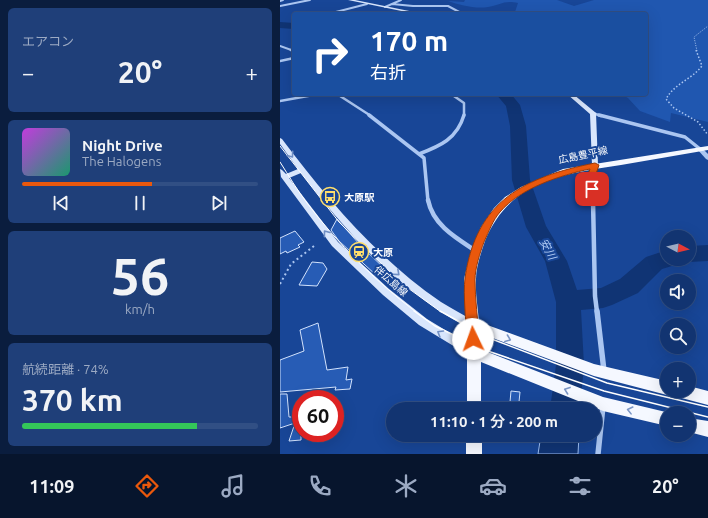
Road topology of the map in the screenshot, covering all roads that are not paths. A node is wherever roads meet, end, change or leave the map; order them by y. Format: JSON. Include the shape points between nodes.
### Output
{"nodes":[{"id":1,"x":283,"y":0,"type":"edge"},
{"id":2,"x":310,"y":0,"type":"edge"},
{"id":3,"x":350,"y":0,"type":"edge"},
{"id":4,"x":401,"y":0,"type":"edge"},
{"id":5,"x":280,"y":1,"type":"edge"},
{"id":6,"x":367,"y":4,"type":"junction"},
{"id":7,"x":392,"y":4,"type":"junction"},
{"id":8,"x":280,"y":6,"type":"edge"},
{"id":9,"x":385,"y":7,"type":"junction"},
{"id":10,"x":336,"y":12,"type":"edge"},
{"id":11,"x":411,"y":12,"type":"edge"},
{"id":12,"x":459,"y":12,"type":"edge"},
{"id":13,"x":280,"y":46,"type":"edge"},
{"id":14,"x":292,"y":50,"type":"edge"},
{"id":15,"x":292,"y":59,"type":"edge"},
{"id":16,"x":280,"y":62,"type":"edge"},
{"id":17,"x":308,"y":96,"type":"edge"},
{"id":18,"x":340,"y":96,"type":"edge"},
{"id":19,"x":455,"y":96,"type":"edge"},
{"id":20,"x":572,"y":96,"type":"edge"},
{"id":21,"x":280,"y":101,"type":"edge"},
{"id":22,"x":593,"y":113,"type":"junction"},
{"id":23,"x":280,"y":140,"type":"edge"},
{"id":24,"x":704,"y":149,"type":"edge"},
{"id":25,"x":419,"y":154,"type":"junction"},
{"id":26,"x":708,"y":158,"type":"edge"},
{"id":27,"x":595,"y":165,"type":"junction"},
{"id":28,"x":301,"y":170,"type":"junction"},
{"id":29,"x":282,"y":174,"type":"edge"},
{"id":30,"x":476,"y":251,"type":"junction"},
{"id":31,"x":472,"y":324,"type":"junction"},
{"id":32,"x":474,"y":353,"type":"junction"},
{"id":33,"x":599,"y":371,"type":"junction"},
{"id":34,"x":660,"y":386,"type":"edge"},
{"id":35,"x":696,"y":395,"type":"edge"},
{"id":36,"x":708,"y":398,"type":"edge"},
{"id":37,"x":474,"y":402,"type":"edge"},
{"id":38,"x":599,"y":402,"type":"edge"},
{"id":39,"x":602,"y":403,"type":"edge"},
{"id":40,"x":660,"y":417,"type":"edge"},
{"id":41,"x":696,"y":426,"type":"edge"},
{"id":42,"x":708,"y":429,"type":"edge"},
{"id":43,"x":474,"y":442,"type":"edge"},
{"id":44,"x":598,"y":442,"type":"edge"},
{"id":45,"x":474,"y":454,"type":"edge"},
{"id":46,"x":598,"y":454,"type":"edge"}],
"edges":[{"from":1,"to":5,"type":"street"},
{"from":2,"to":8,"type":"street"},
{"from":3,"to":6,"type":"main road"},
{"from":4,"to":7,"type":"street"},
{"from":6,"to":9,"type":"main road"},
{"from":6,"to":10,"type":"street"},
{"from":7,"to":9,"type":"street"},
{"from":7,"to":12,"type":"street","via":[[448,6]]},
{"from":9,"to":11,"type":"main road"},
{"from":13,"to":14,"type":"street"},
{"from":15,"to":16,"type":"street"},
{"from":17,"to":21,"type":"street"},
{"from":18,"to":25,"type":"street"},
{"from":19,"to":25,"type":"street","via":[[464,103],[465,115],[454,137]]},
{"from":20,"to":22,"type":"main road"},
{"from":22,"to":24,"type":"street","via":[[685,137]]},
{"from":22,"to":27,"type":"main road"},
{"from":23,"to":28,"type":"main road","name":"伴広島線","one_way":true},
{"from":24,"to":26,"type":"street"},
{"from":24,"to":27,"type":"main road","name":"広島豊平線"},
{"from":25,"to":30,"type":"street","via":[[424,158],[429,206],[434,217],[455,238]]},
{"from":27,"to":30,"type":"main road","name":"広島豊平線","via":[[566,171],[540,181],[508,199],[486,227]]},
{"from":27,"to":33,"type":"street","via":[[592,174]]},
{"from":28,"to":29,"type":"main road"},
{"from":28,"to":31,"type":"main road","name":"伴広島線","one_way":true,"via":[[354,233],[433,301]]},
{"from":32,"to":29,"type":"main road","name":"伴広島線","one_way":true,"via":[[424,322],[386,292],[335,244]]},
{"from":30,"to":31,"type":"main road","name":"広島豊平線","via":[[470,279]]},
{"from":31,"to":32,"type":"main road","name":"広島豊平線"},
{"from":31,"to":33,"type":"main road","one_way":true},
{"from":32,"to":37,"type":"main road","name":"広島豊平線"},
{"from":38,"to":32,"type":"main road","one_way":true},
{"from":33,"to":34,"type":"main road"},
{"from":35,"to":36,"type":"main road"},
{"from":40,"to":39,"type":"main road","one_way":true},
{"from":41,"to":42,"type":"main road"},
{"from":43,"to":45,"type":"main road"},
{"from":44,"to":46,"type":"street"}]}
